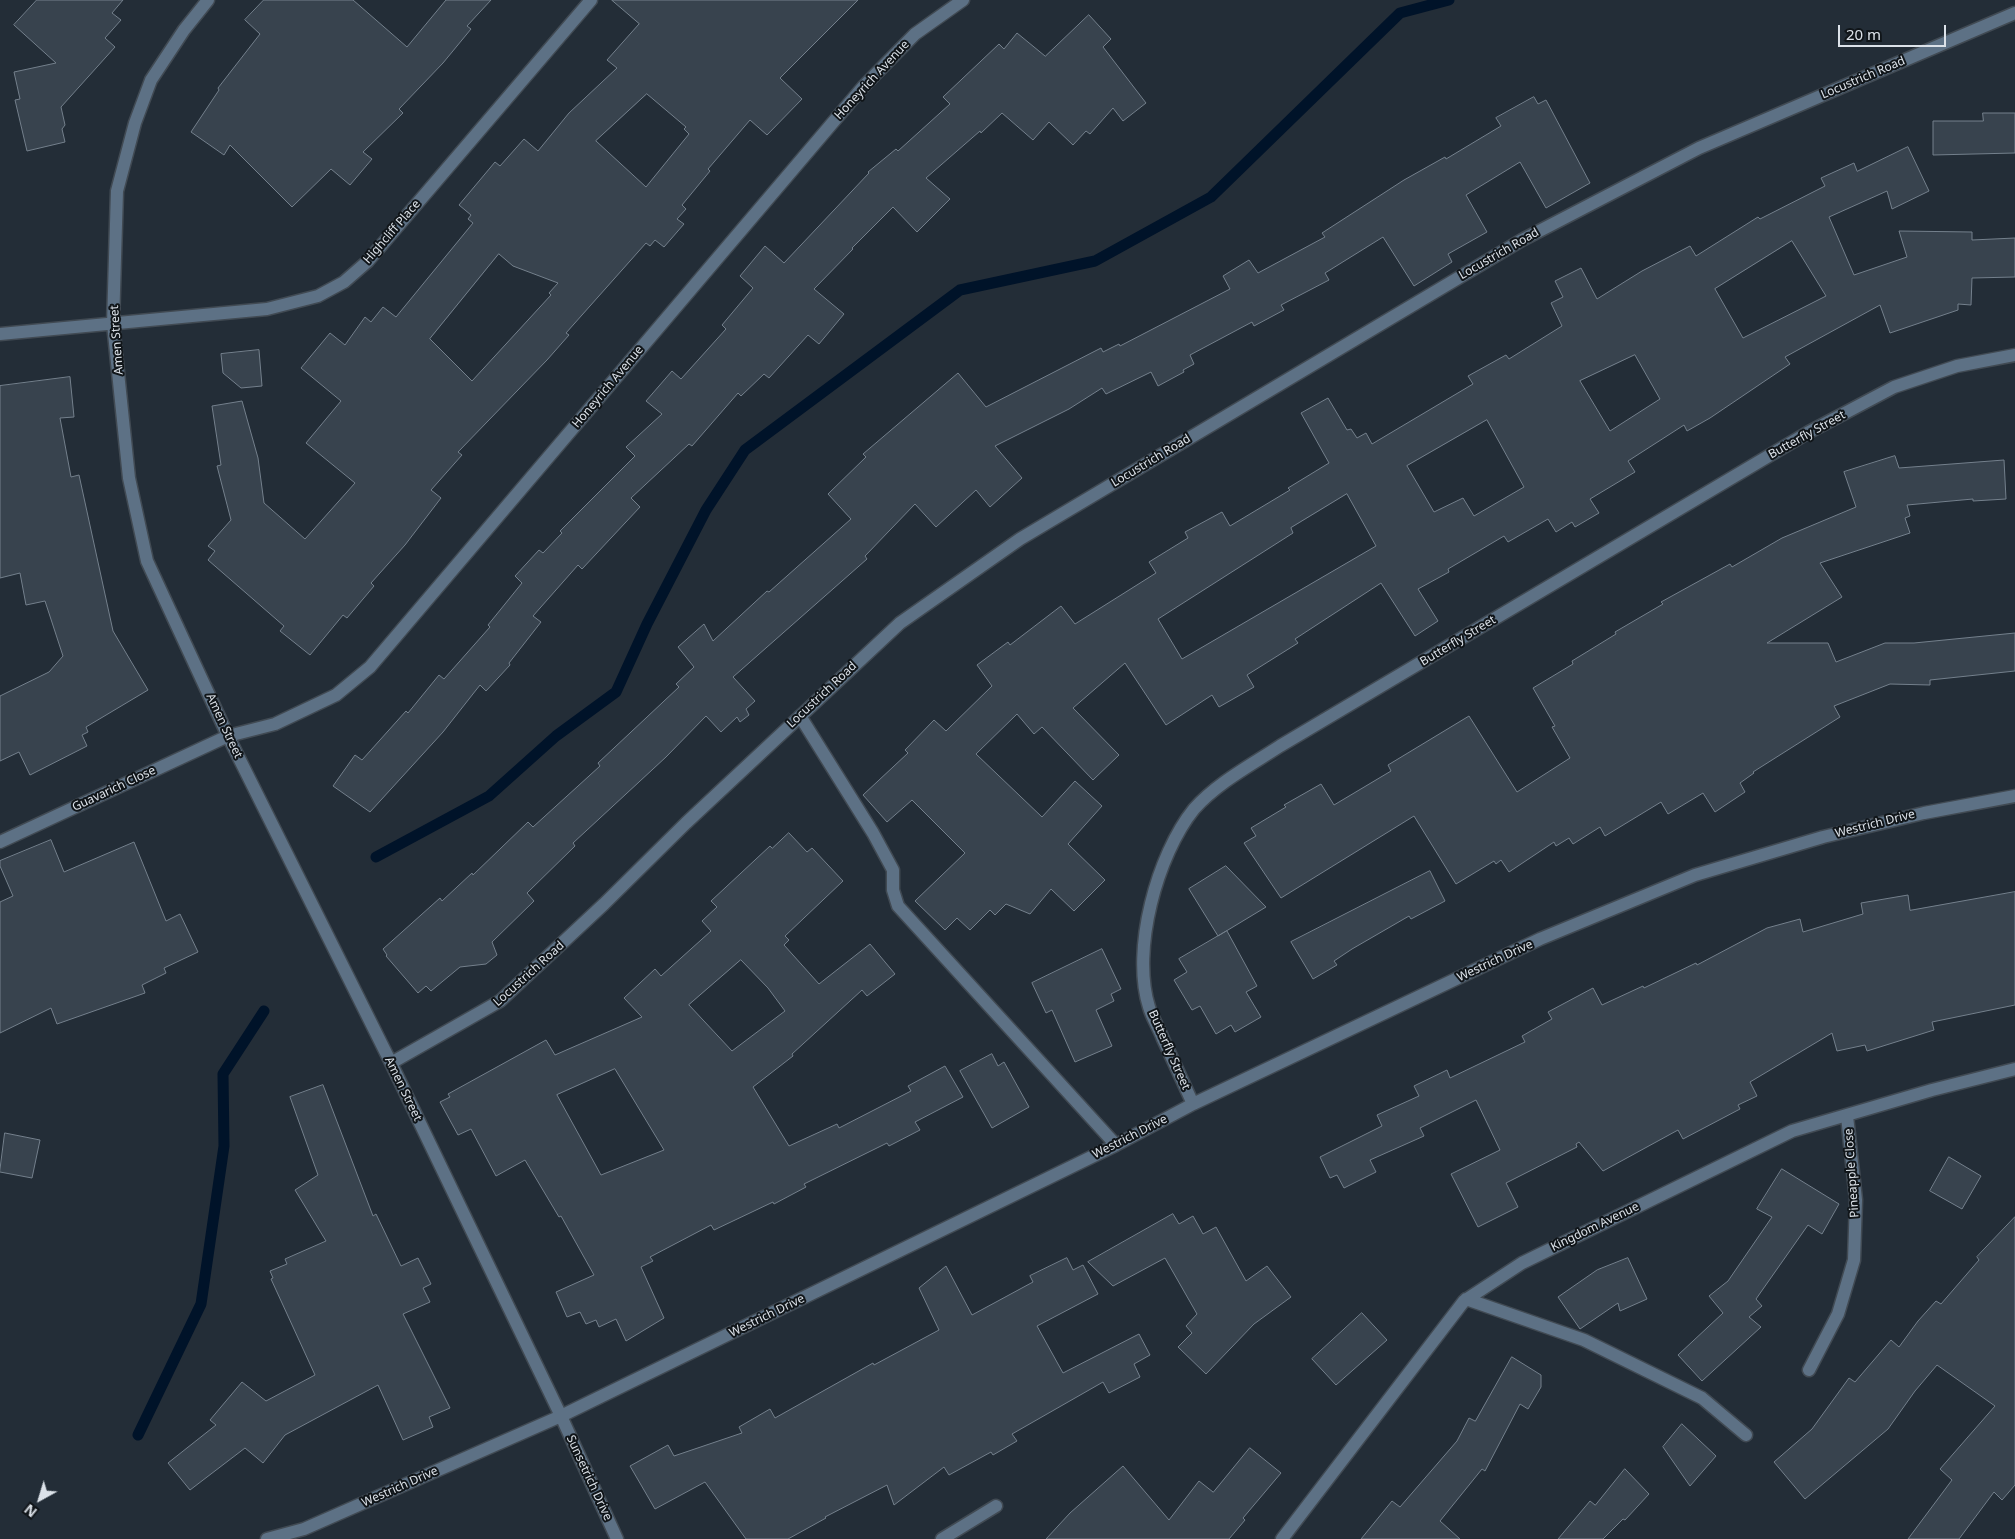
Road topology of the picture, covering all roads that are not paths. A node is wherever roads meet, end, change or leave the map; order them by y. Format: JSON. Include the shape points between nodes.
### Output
{"nodes":[{"id":1,"x":208,"y":0,"type":"edge"},
{"id":2,"x":591,"y":0,"type":"edge"},
{"id":3,"x":964,"y":0,"type":"edge"},
{"id":4,"x":2015,"y":13,"type":"edge"},
{"id":5,"x":113,"y":324,"type":"junction"},
{"id":6,"x":0,"y":334,"type":"edge"},
{"id":7,"x":2015,"y":355,"type":"edge"},
{"id":8,"x":800,"y":716,"type":"junction"},
{"id":9,"x":228,"y":736,"type":"junction"},
{"id":10,"x":2015,"y":796,"type":"edge"},
{"id":11,"x":0,"y":842,"type":"edge"},
{"id":12,"x":391,"y":1063,"type":"junction"},
{"id":13,"x":2015,"y":1069,"type":"edge"},
{"id":14,"x":1194,"y":1104,"type":"junction"},
{"id":15,"x":1848,"y":1116,"type":"junction"},
{"id":16,"x":1116,"y":1145,"type":"junction"},
{"id":17,"x":1466,"y":1299,"type":"junction"},
{"id":18,"x":1809,"y":1370,"type":"dead end"},
{"id":19,"x":561,"y":1416,"type":"junction"},
{"id":20,"x":1746,"y":1435,"type":"dead end"},
{"id":21,"x":996,"y":1506,"type":"dead end"},
{"id":22,"x":267,"y":1539,"type":"edge"},
{"id":23,"x":617,"y":1539,"type":"edge"},
{"id":24,"x":942,"y":1539,"type":"edge"},
{"id":25,"x":1282,"y":1539,"type":"edge"}],
"edges":[{"from":1,"to":5,"type":"street","name":"Amen Street","via":[[151,80],[135,123],[118,191]]},
{"from":2,"to":5,"type":"street","name":"Highcliff Place","via":[[374,254],[344,282],[318,296],[267,310]]},
{"from":3,"to":9,"type":"street","name":"Honeyrich Avenue","via":[[915,34],[863,87],[370,667],[336,695],[275,724]]},
{"from":4,"to":8,"type":"street","name":"Locustrich Road","via":[[1699,148],[1522,240],[1020,539],[900,623]]},
{"from":5,"to":6,"type":"street","name":"Highcliff Place"},
{"from":5,"to":9,"type":"street","name":"Amen Street","via":[[129,478],[147,561]]},
{"from":7,"to":14,"type":"street","name":"Butterfly Street","via":[[1957,366],[1894,387],[1809,432],[1280,746],[1216,789],[1195,808],[1177,833],[1151,898],[1144,942],[1149,1007]]},
{"from":8,"to":12,"type":"street","name":"Locustrich Road","via":[[500,1001]]},
{"from":8,"to":16,"type":"street","via":[[893,870],[893,890],[898,906]]},
{"from":9,"to":11,"type":"street","name":"Guavarich Close"},
{"from":9,"to":12,"type":"street","name":"Amen Street"},
{"from":10,"to":14,"type":"street","name":"Westrich Drive","via":[[1924,812],[1823,837],[1695,875],[1540,939]]},
{"from":12,"to":19,"type":"street","name":"Amen Street"},
{"from":13,"to":15,"type":"street","name":"Kingdom Avenue"},
{"from":14,"to":16,"type":"street","name":"Westrich Drive"},
{"from":15,"to":17,"type":"street","name":"Kingdom Avenue","via":[[1792,1131],[1522,1263]]},
{"from":15,"to":18,"type":"street","name":"Pineapple Close","via":[[1856,1200],[1854,1260],[1838,1314]]},
{"from":16,"to":19,"type":"street","name":"Westrich Drive"},
{"from":17,"to":20,"type":"street","via":[[1593,1344],[1702,1398]]},
{"from":17,"to":25,"type":"street","name":"Kingdom Avenue"},
{"from":19,"to":22,"type":"street","name":"Westrich Drive","via":[[304,1529]]},
{"from":19,"to":23,"type":"street","name":"Sunsetrich Drive"},
{"from":21,"to":24,"type":"street"}]}
